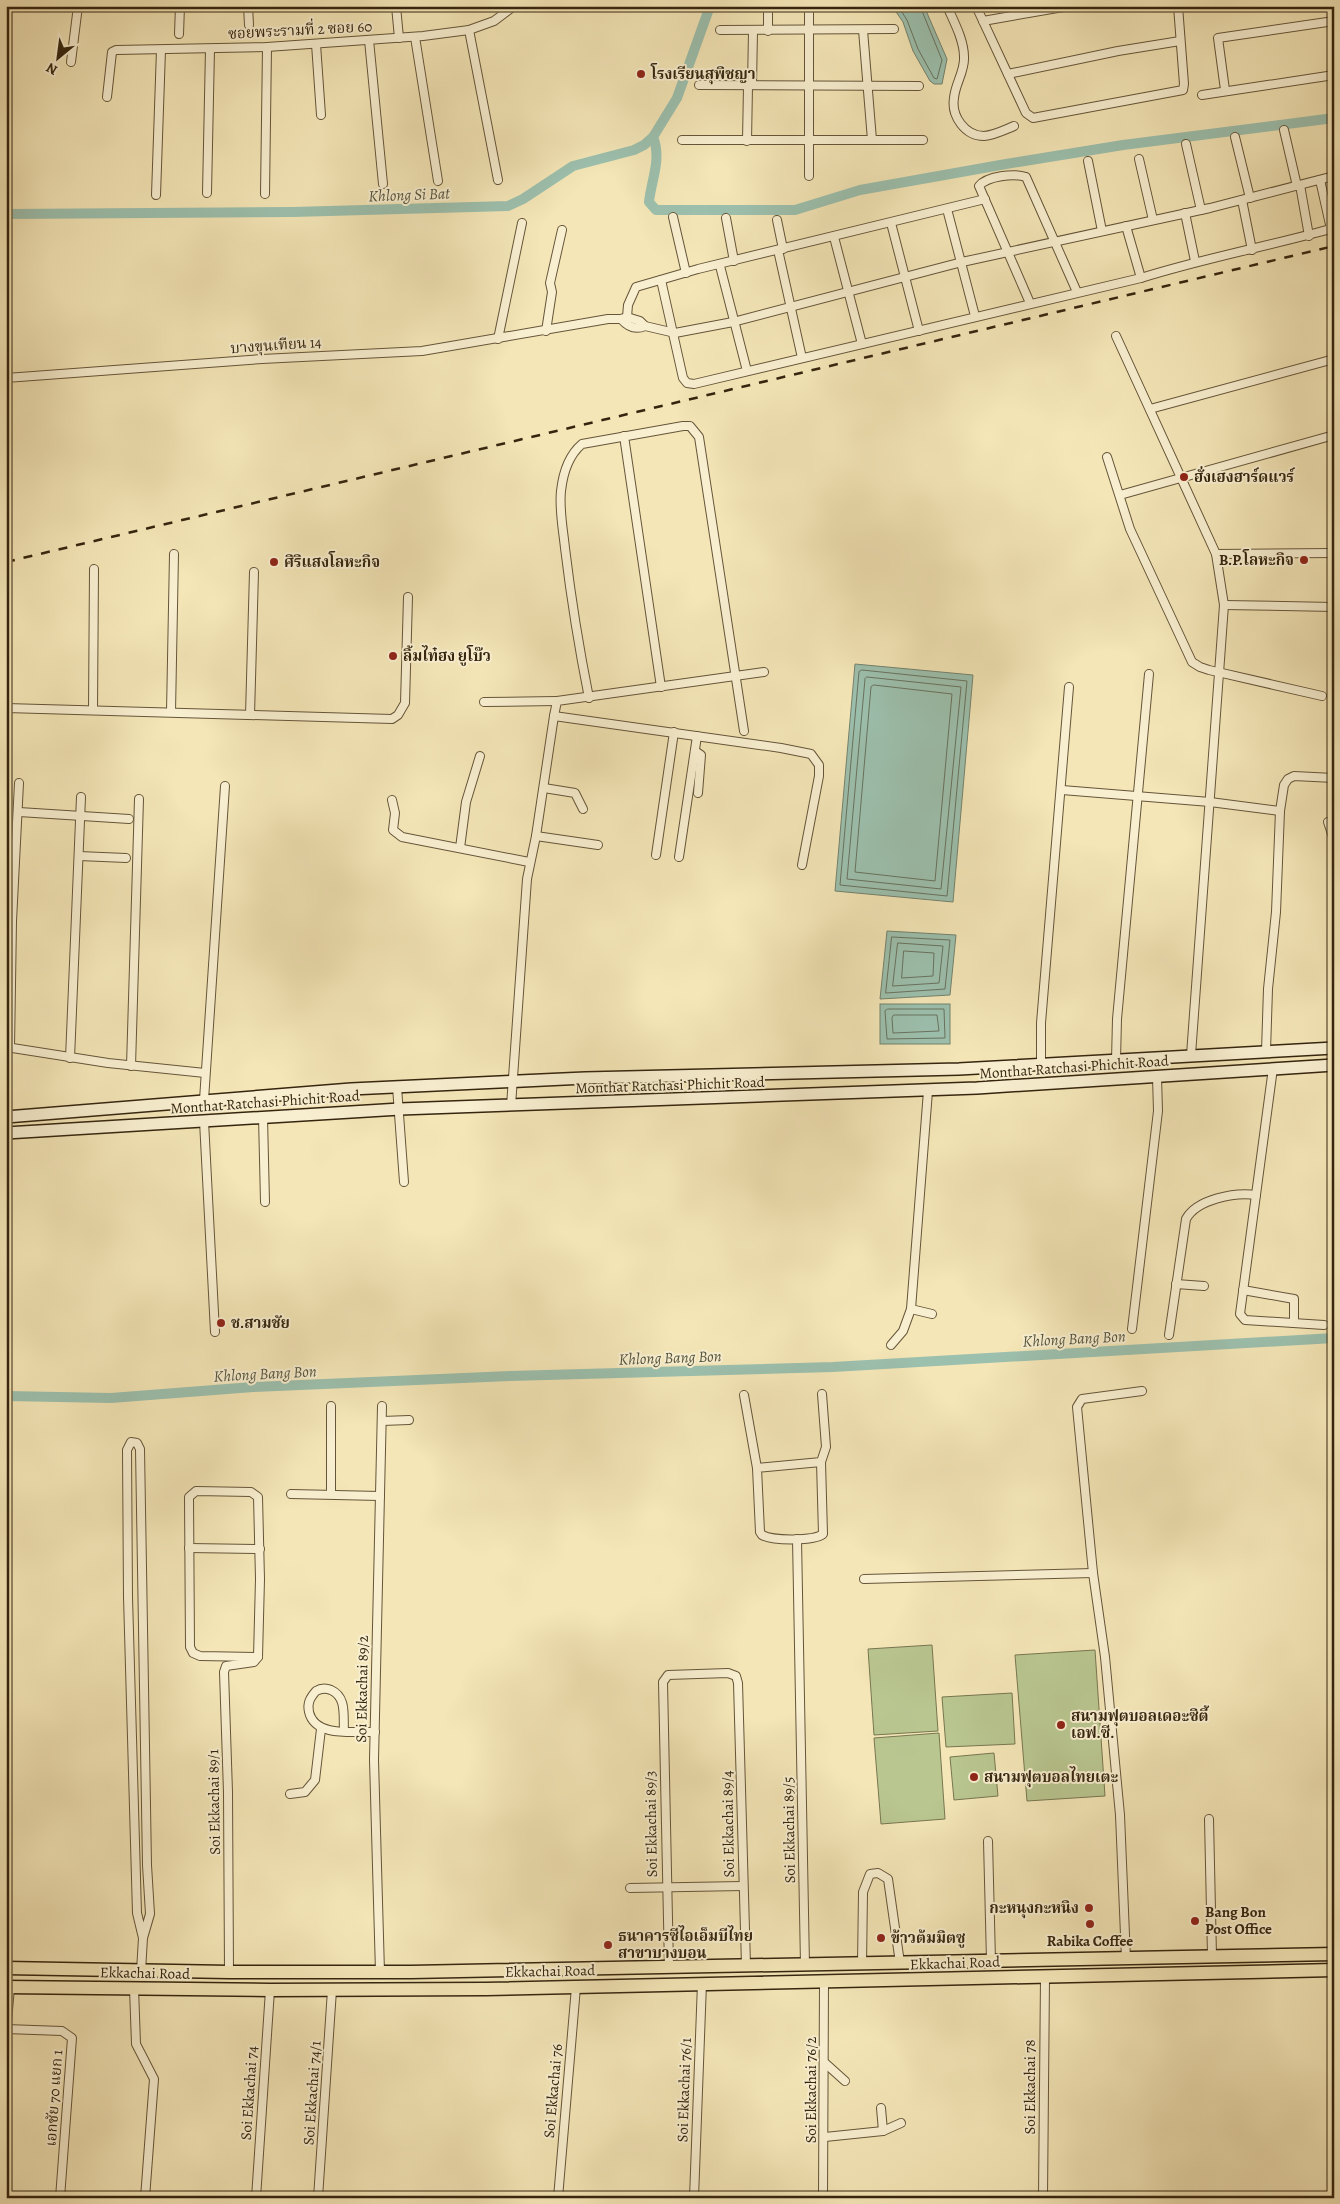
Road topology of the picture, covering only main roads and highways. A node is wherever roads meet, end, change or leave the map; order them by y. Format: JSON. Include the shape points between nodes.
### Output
{"nodes":[{"id":1,"x":1334,"y":1954,"type":"edge"},
{"id":2,"x":1212,"y":1956,"type":"junction"},
{"id":3,"x":1187,"y":1957,"type":"junction"},
{"id":4,"x":6,"y":1968,"type":"edge"},
{"id":5,"x":1334,"y":1970,"type":"edge"},
{"id":6,"x":1215,"y":1972,"type":"junction"},
{"id":7,"x":1189,"y":1973,"type":"junction"},
{"id":8,"x":8,"y":1987,"type":"edge"}],
"edges":[{"from":1,"to":2,"type":"main road","name":"Ekkachai Road"},
{"from":2,"to":3,"type":"main road","name":"Ekkachai Road"},
{"from":2,"to":6,"type":"main road","via":[[1210,1965]]},
{"from":3,"to":4,"type":"main road","name":"Ekkachai Road","via":[[380,1972]]},
{"from":3,"to":7,"type":"main road","via":[[1194,1964]]},
{"from":5,"to":6,"type":"main road","name":"Ekkachai Road"},
{"from":6,"to":7,"type":"main road","name":"Ekkachai Road"},
{"from":7,"to":8,"type":"main road","name":"Ekkachai Road","via":[[824,1983],[332,1990]]}]}
